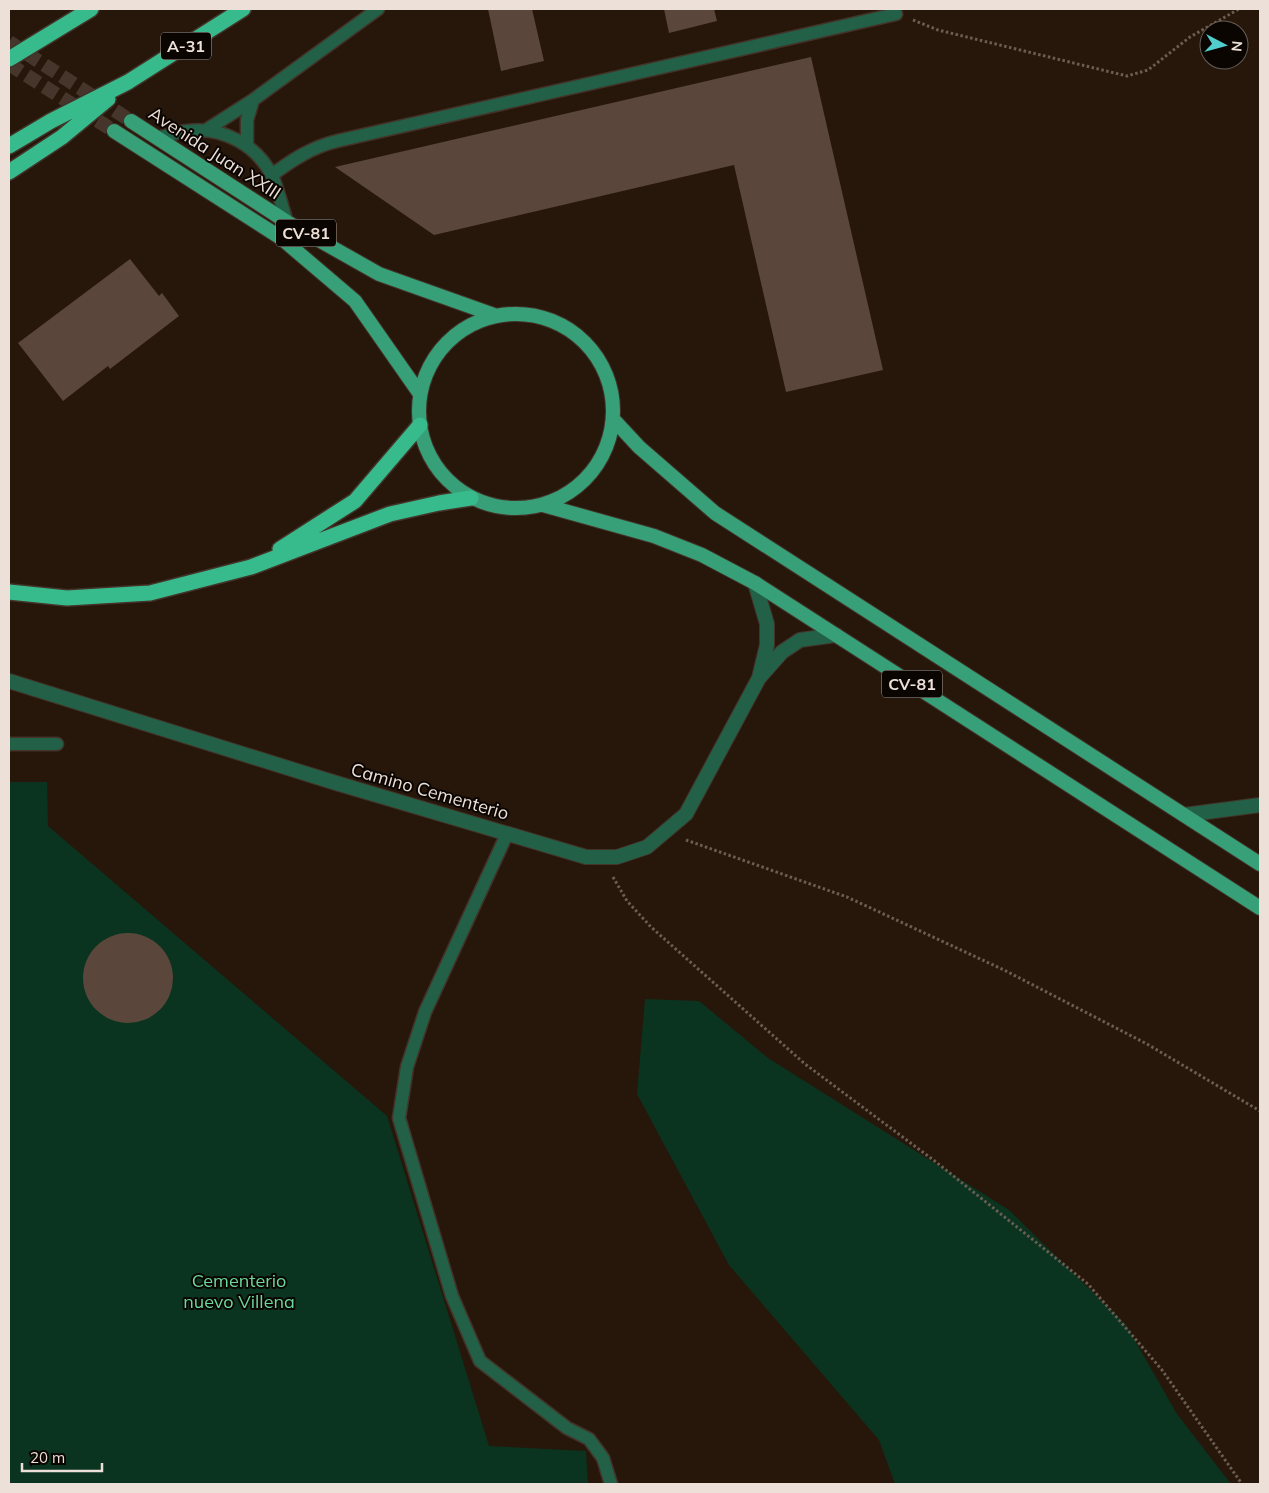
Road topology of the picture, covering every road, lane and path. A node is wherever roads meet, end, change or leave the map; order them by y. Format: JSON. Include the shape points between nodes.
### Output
{"nodes":[{"id":1,"x":91,"y":9,"type":"edge"},
{"id":2,"x":243,"y":9,"type":"edge"},
{"id":3,"x":378,"y":9,"type":"edge"},
{"id":4,"x":1239,"y":9,"type":"edge"},
{"id":5,"x":896,"y":14,"type":"joint"},
{"id":6,"x":9,"y":59,"type":"edge"},
{"id":7,"x":128,"y":82,"type":"junction"},
{"id":8,"x":253,"y":100,"type":"junction"},
{"id":9,"x":131,"y":121,"type":"tunnel mouth"},
{"id":10,"x":206,"y":130,"type":"junction"},
{"id":11,"x":114,"y":131,"type":"tunnel mouth"},
{"id":12,"x":157,"y":138,"type":"junction"},
{"id":13,"x":247,"y":144,"type":"junction"},
{"id":14,"x":9,"y":146,"type":"edge"},
{"id":15,"x":9,"y":172,"type":"edge"},
{"id":16,"x":272,"y":175,"type":"junction"},
{"id":17,"x":287,"y":222,"type":"junction"},
{"id":18,"x":496,"y":316,"type":"junction"},
{"id":19,"x":420,"y":394,"type":"junction"},
{"id":20,"x":613,"y":419,"type":"junction"},
{"id":21,"x":420,"y":425,"type":"junction"},
{"id":22,"x":471,"y":498,"type":"junction"},
{"id":23,"x":543,"y":505,"type":"junction"},
{"id":24,"x":251,"y":567,"type":"junction"},
{"id":25,"x":755,"y":583,"type":"junction"},
{"id":26,"x":9,"y":592,"type":"edge"},
{"id":27,"x":836,"y":635,"type":"junction"},
{"id":28,"x":759,"y":678,"type":"junction"},
{"id":29,"x":9,"y":681,"type":"edge"},
{"id":30,"x":9,"y":744,"type":"edge"},
{"id":31,"x":57,"y":744,"type":"dead end"},
{"id":32,"x":1260,"y":805,"type":"edge"},
{"id":33,"x":1184,"y":815,"type":"junction"},
{"id":34,"x":664,"y":832,"type":"junction"},
{"id":35,"x":507,"y":834,"type":"junction"},
{"id":36,"x":602,"y":857,"type":"junction"},
{"id":37,"x":1260,"y":864,"type":"edge"},
{"id":38,"x":1260,"y":908,"type":"edge"},
{"id":39,"x":1260,"y":1110,"type":"edge"},
{"id":40,"x":611,"y":1484,"type":"edge"},
{"id":41,"x":1242,"y":1484,"type":"edge"}],
"edges":[{"from":1,"to":6,"type":"highway"},
{"from":2,"to":7,"type":"highway","number":"A-31"},
{"from":3,"to":8,"type":"lane"},
{"from":4,"to":5,"type":"path","via":[[1190,37],[1148,70],[1127,76],[938,30]]},
{"from":5,"to":16,"type":"lane","via":[[337,140],[309,150]]},
{"from":7,"to":14,"type":"highway","number":"A-31"},
{"from":7,"to":15,"type":"highway","via":[[62,137]]},
{"from":8,"to":10,"type":"lane"},
{"from":8,"to":13,"type":"lane","via":[[247,120]]},
{"from":9,"to":12,"type":"main road","name":"Avenida Juan XXIII","number":"CV-81"},
{"from":10,"to":12,"type":"lane"},
{"from":10,"to":13,"type":"lane"},
{"from":11,"to":19,"type":"main road","name":"Avenida Juan XXIII","number":"CV-81","via":[[281,238],[355,301]]},
{"from":12,"to":17,"type":"main road","name":"Avenida Juan XXIII","number":"CV-81"},
{"from":13,"to":16,"type":"lane"},
{"from":16,"to":17,"type":"lane"},
{"from":17,"to":18,"type":"main road","name":"Avenida Juan XXIII","number":"CV-81","via":[[379,274]]},
{"from":18,"to":19,"type":"main road","number":"CV-81","via":[[470,326],[447,343],[430,367]]},
{"from":18,"to":20,"type":"main road","number":"CV-81","via":[[527,314],[555,322],[581,338],[600,362],[611,389]]},
{"from":19,"to":21,"type":"main road","number":"CV-81"},
{"from":20,"to":23,"type":"main road","number":"CV-81","via":[[606,448],[591,473],[570,492]]},
{"from":20,"to":33,"type":"main road","number":"CV-81","via":[[639,447],[715,513]]},
{"from":21,"to":22,"type":"main road","number":"CV-81","via":[[429,454],[447,480]]},
{"from":21,"to":24,"type":"highway","via":[[355,502]]},
{"from":22,"to":23,"type":"main road","number":"CV-81","via":[[494,506],[519,509]]},
{"from":22,"to":24,"type":"highway","via":[[390,514]]},
{"from":23,"to":25,"type":"main road","number":"CV-81","via":[[654,536],[702,555]]},
{"from":24,"to":26,"type":"highway","via":[[150,593],[67,598]]},
{"from":25,"to":27,"type":"main road","number":"CV-81"},
{"from":25,"to":28,"type":"street","name":"Camino Cementerio","via":[[767,624],[767,645]]},
{"from":27,"to":28,"type":"street","name":"Camino Cementerio","via":[[800,640],[782,652]]},
{"from":27,"to":38,"type":"main road","number":"CV-81"},
{"from":28,"to":34,"type":"street","name":"Camino Cementerio","via":[[686,814]]},
{"from":29,"to":35,"type":"street","name":"Camino Cementerio"},
{"from":30,"to":31,"type":"lane"},
{"from":32,"to":33,"type":"street"},
{"from":33,"to":37,"type":"main road","number":"CV-81"},
{"from":34,"to":36,"type":"street","name":"Camino Cementerio","via":[[647,847],[617,857]]},
{"from":34,"to":39,"type":"path","via":[[847,897],[1004,970],[1147,1044]]},
{"from":35,"to":36,"type":"street","name":"Camino Cementerio","via":[[586,857]]},
{"from":35,"to":40,"type":"lane","via":[[425,1012],[407,1067],[399,1118],[452,1296],[480,1361],[567,1428],[589,1439],[603,1458]]},
{"from":36,"to":41,"type":"path","via":[[626,901],[651,927],[805,1064],[936,1162],[1088,1284],[1162,1370]]}]}
